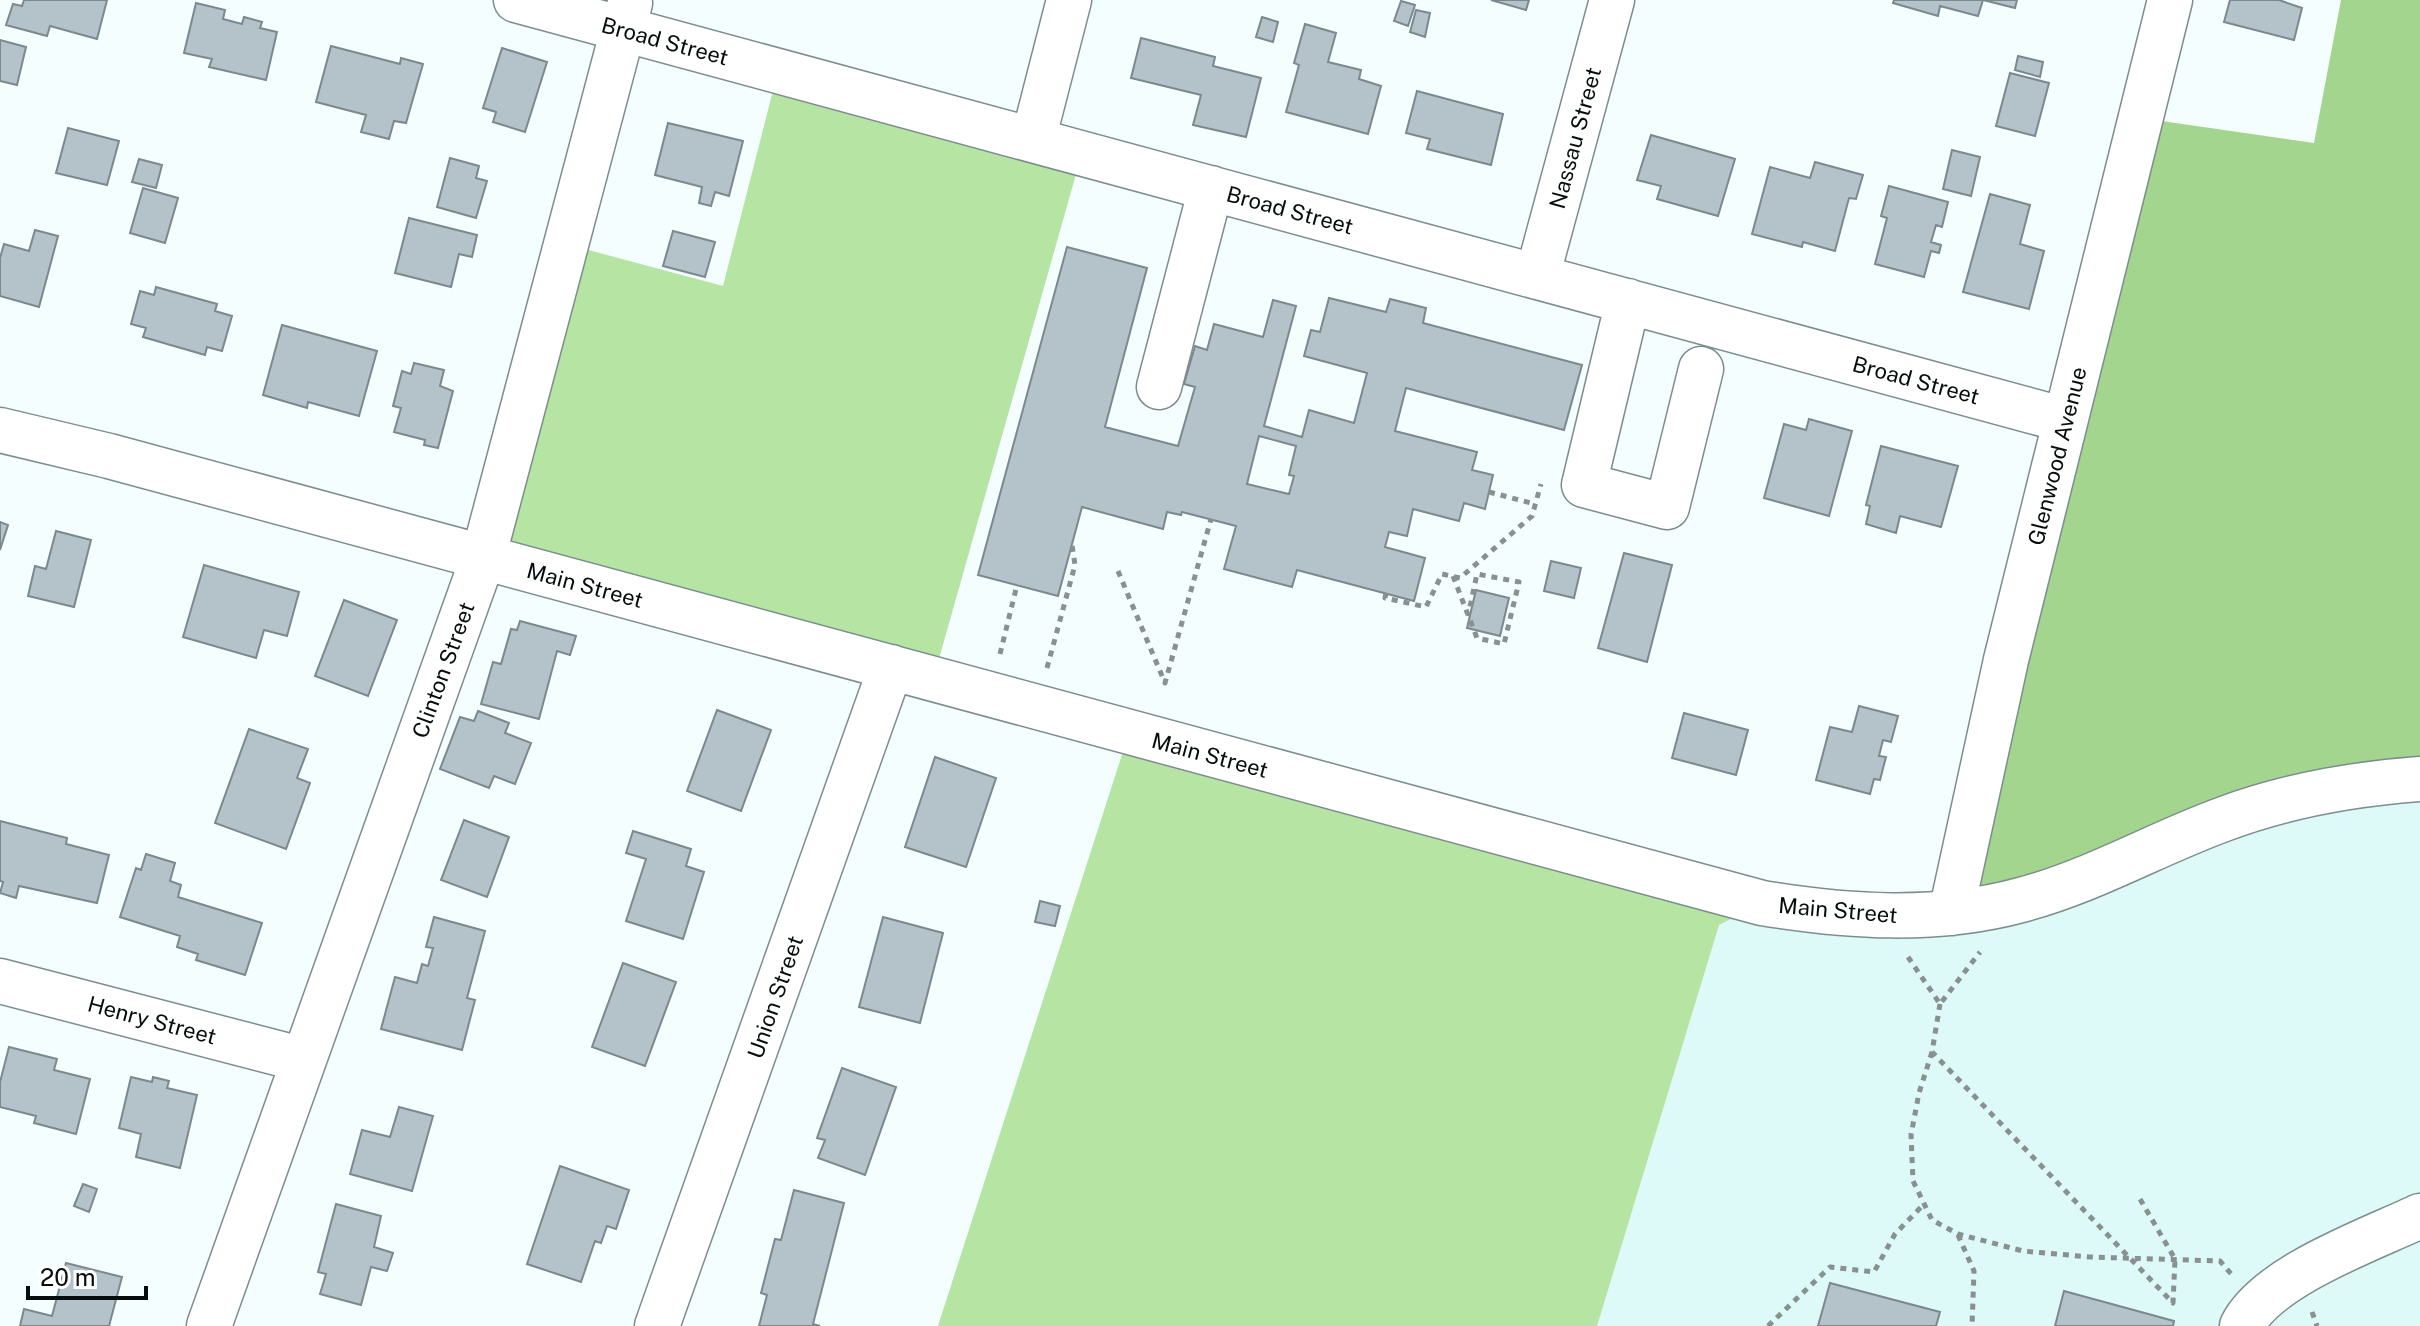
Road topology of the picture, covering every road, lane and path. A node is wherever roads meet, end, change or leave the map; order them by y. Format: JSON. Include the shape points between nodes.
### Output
{"nodes":[{"id":1,"x":516,"y":0,"type":"edge"},
{"id":2,"x":1069,"y":0,"type":"edge"},
{"id":3,"x":1612,"y":0,"type":"edge"},
{"id":4,"x":2170,"y":0,"type":"edge"},
{"id":5,"x":627,"y":15,"type":"edge"},
{"id":6,"x":1033,"y":140,"type":"junction"},
{"id":7,"x":1211,"y":188,"type":"junction"},
{"id":8,"x":1537,"y":277,"type":"junction"},
{"id":9,"x":1628,"y":301,"type":"junction"},
{"id":10,"x":1701,"y":369,"type":"dead end"},
{"id":11,"x":1159,"y":387,"type":"dead end"},
{"id":12,"x":2065,"y":420,"type":"junction"},
{"id":13,"x":0,"y":433,"type":"edge"},
{"id":14,"x":1543,"y":479,"type":"dead end"},
{"id":15,"x":1489,"y":492,"type":"dead end"},
{"id":16,"x":1535,"y":504,"type":"junction"},
{"id":17,"x":1211,"y":519,"type":"dead end"},
{"id":18,"x":1072,"y":545,"type":"dead end"},
{"id":19,"x":483,"y":558,"type":"junction"},
{"id":20,"x":1118,"y":571,"type":"dead end"},
{"id":21,"x":1453,"y":576,"type":"junction"},
{"id":22,"x":1017,"y":585,"type":"dead end"},
{"id":23,"x":1386,"y":593,"type":"dead end"},
{"id":24,"x":1468,"y":616,"type":"junction"},
{"id":25,"x":891,"y":667,"type":"junction"},
{"id":26,"x":990,"y":695,"type":"junction"},
{"id":27,"x":1036,"y":708,"type":"junction"},
{"id":28,"x":2420,"y":779,"type":"edge"},
{"id":29,"x":1951,"y":913,"type":"junction"},
{"id":30,"x":0,"y":981,"type":"edge"},
{"id":31,"x":1940,"y":1004,"type":"dead end"},
{"id":32,"x":1932,"y":1052,"type":"junction"},
{"id":33,"x":304,"y":1060,"type":"junction"},
{"id":34,"x":2140,"y":1199,"type":"dead end"},
{"id":35,"x":1924,"y":1204,"type":"junction"},
{"id":36,"x":2420,"y":1216,"type":"edge"},
{"id":37,"x":1958,"y":1234,"type":"junction"},
{"id":38,"x":2128,"y":1256,"type":"junction"},
{"id":39,"x":2175,"y":1259,"type":"junction"},
{"id":40,"x":2220,"y":1261,"type":"dead end"},
{"id":41,"x":209,"y":1326,"type":"edge"},
{"id":42,"x":657,"y":1326,"type":"edge"},
{"id":43,"x":1768,"y":1326,"type":"edge"},
{"id":44,"x":1972,"y":1326,"type":"edge"},
{"id":45,"x":2242,"y":1326,"type":"edge"}],
"edges":[{"from":1,"to":5,"type":"street","name":"Broad Street"},
{"from":2,"to":6,"type":"street"},
{"from":3,"to":8,"type":"street","name":"Nassau Street"},
{"from":4,"to":12,"type":"street","name":"Glenwood Avenue"},
{"from":5,"to":6,"type":"street","name":"Broad Street"},
{"from":5,"to":19,"type":"street","name":"Clinton Street"},
{"from":6,"to":7,"type":"street","name":"Broad Street"},
{"from":7,"to":8,"type":"street","name":"Broad Street"},
{"from":7,"to":11,"type":"street"},
{"from":8,"to":9,"type":"street","name":"Broad Street"},
{"from":9,"to":10,"type":"street","via":[[1584,485],[1667,507]]},
{"from":9,"to":12,"type":"street","name":"Broad Street"},
{"from":12,"to":29,"type":"street","name":"Glenwood Avenue"},
{"from":13,"to":19,"type":"street","name":"Main Street"},
{"from":14,"to":16,"type":"path"},
{"from":15,"to":16,"type":"path"},
{"from":16,"to":21,"type":"path","via":[[1532,516],[1460,578]]},
{"from":17,"to":20,"type":"path","via":[[1165,683]]},
{"from":18,"to":27,"type":"path","via":[[1075,565]]},
{"from":19,"to":25,"type":"street","name":"Main Street"},
{"from":19,"to":33,"type":"street","name":"Clinton Street"},
{"from":21,"to":23,"type":"path","via":[[1442,574],[1426,607],[1385,598]]},
{"from":21,"to":24,"type":"path"},
{"from":22,"to":26,"type":"path"},
{"from":24,"to":24,"type":"path","via":[[1477,638],[1504,644],[1519,582],[1477,574]]},
{"from":25,"to":26,"type":"street","name":"Main Street"},
{"from":25,"to":42,"type":"street","name":"Union Street"},
{"from":26,"to":27,"type":"street","name":"Main Street"},
{"from":27,"to":29,"type":"street","name":"Main Street","via":[[1762,903],[1821,913]]},
{"from":28,"to":29,"type":"street","name":"Main Street","via":[[2294,796],[2223,819],[2086,880],[2019,901]]},
{"from":30,"to":33,"type":"street","name":"Henry Street"},
{"from":31,"to":32,"type":"path"},
{"from":32,"to":35,"type":"path","via":[[1911,1135],[1913,1181]]},
{"from":32,"to":38,"type":"path"},
{"from":33,"to":41,"type":"street","name":"Clinton Street"},
{"from":34,"to":39,"type":"path"},
{"from":35,"to":37,"type":"path","via":[[1932,1220]]},
{"from":35,"to":43,"type":"path","via":[[1895,1234],[1874,1272],[1830,1267]]},
{"from":36,"to":45,"type":"street","via":[[2286,1279],[2249,1311]]},
{"from":37,"to":38,"type":"path","via":[[2023,1251]]},
{"from":37,"to":44,"type":"path","via":[[1974,1271]]},
{"from":38,"to":39,"type":"path"},
{"from":38,"to":39,"type":"path","via":[[2173,1303]]},
{"from":39,"to":40,"type":"path"}]}
